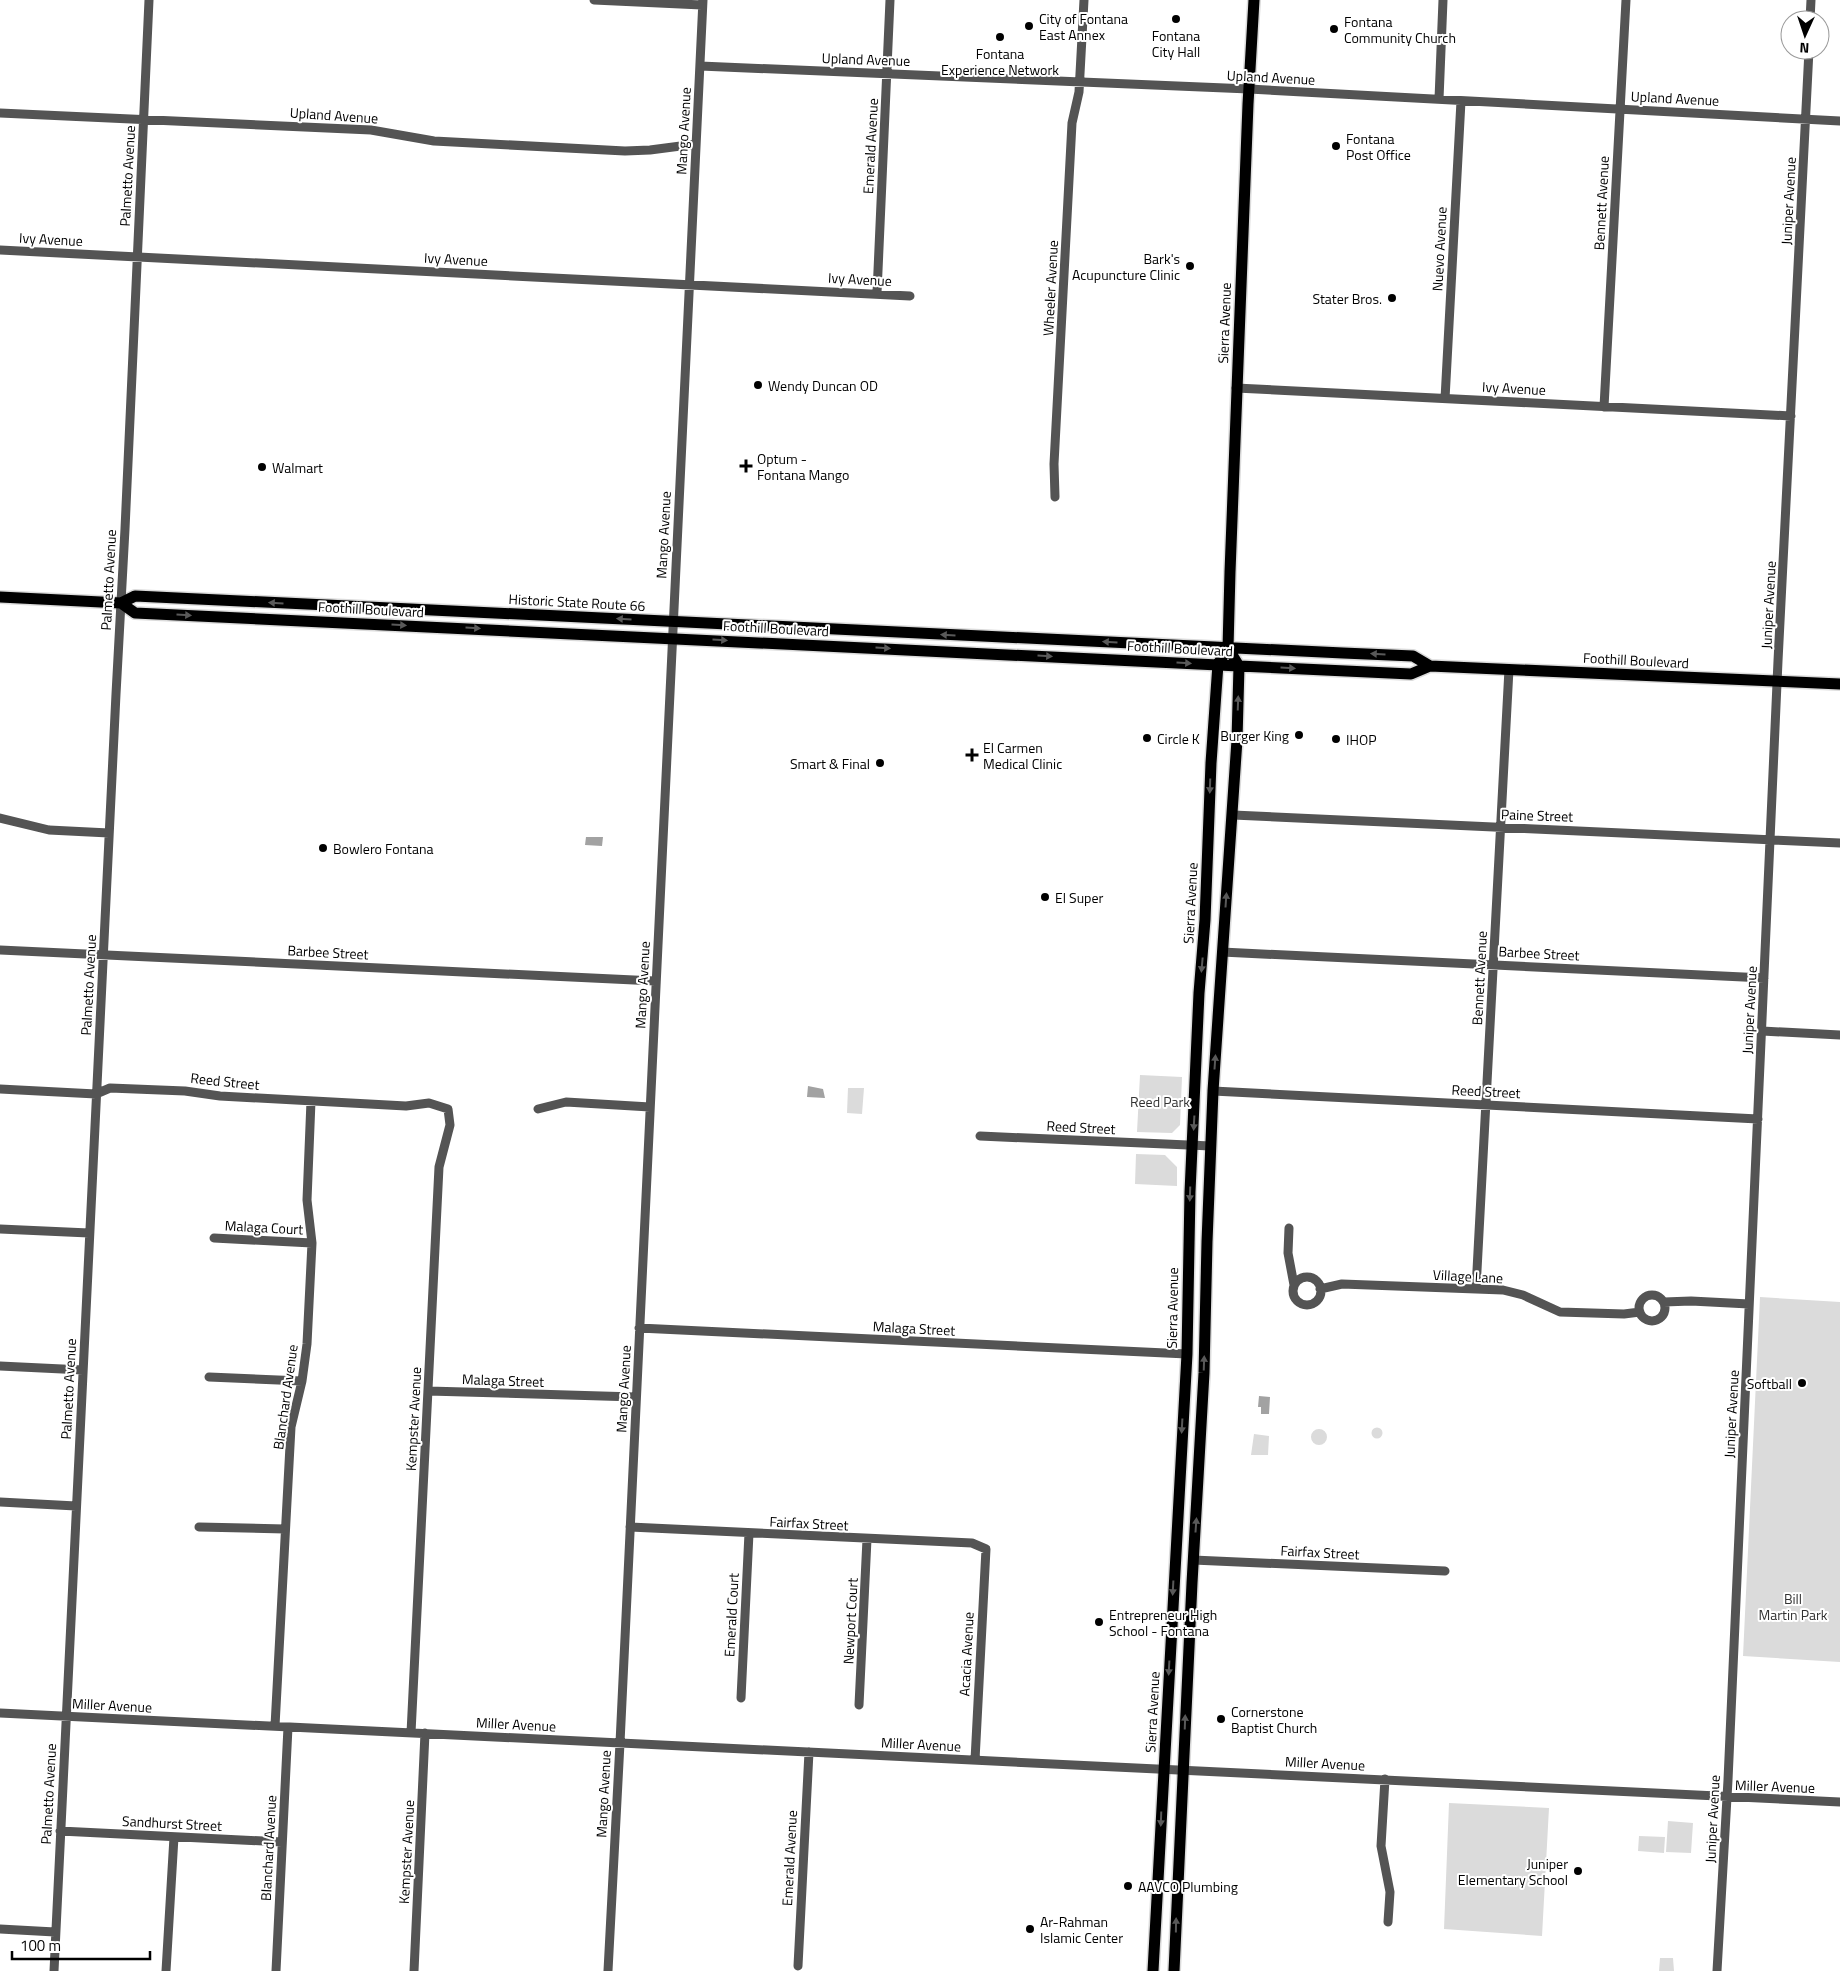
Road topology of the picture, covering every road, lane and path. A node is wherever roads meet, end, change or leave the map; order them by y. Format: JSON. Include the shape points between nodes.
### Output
{"nodes":[{"id":1,"x":149,"y":0,"type":"edge"},
{"id":2,"x":594,"y":0,"type":"edge"},
{"id":3,"x":890,"y":0,"type":"edge"},
{"id":4,"x":1084,"y":0,"type":"edge"},
{"id":5,"x":1254,"y":0,"type":"edge"},
{"id":6,"x":1443,"y":0,"type":"edge"},
{"id":7,"x":1626,"y":0,"type":"edge"},
{"id":8,"x":702,"y":3,"type":"edge"},
{"id":9,"x":1809,"y":60,"type":"edge"},
{"id":10,"x":700,"y":66,"type":"junction"},
{"id":11,"x":887,"y":72,"type":"junction"},
{"id":12,"x":1079,"y":82,"type":"junction"},
{"id":13,"x":1249,"y":89,"type":"junction"},
{"id":14,"x":1439,"y":99,"type":"junction"},
{"id":15,"x":1461,"y":100,"type":"junction"},
{"id":16,"x":1621,"y":109,"type":"junction"},
{"id":17,"x":0,"y":112,"type":"edge"},
{"id":18,"x":144,"y":119,"type":"junction"},
{"id":19,"x":1806,"y":119,"type":"junction"},
{"id":20,"x":1840,"y":121,"type":"edge"},
{"id":21,"x":696,"y":144,"type":"junction"},
{"id":22,"x":0,"y":250,"type":"edge"},
{"id":23,"x":137,"y":257,"type":"junction"},
{"id":24,"x":689,"y":284,"type":"junction"},
{"id":25,"x":877,"y":293,"type":"junction"},
{"id":26,"x":910,"y":296,"type":"dead end"},
{"id":27,"x":1236,"y":388,"type":"junction"},
{"id":28,"x":1445,"y":398,"type":"junction"},
{"id":29,"x":1604,"y":407,"type":"junction"},
{"id":30,"x":1791,"y":416,"type":"junction"},
{"id":31,"x":1054,"y":497,"type":"dead end"},
{"id":32,"x":0,"y":597,"type":"edge"},
{"id":33,"x":121,"y":603,"type":"junction"},
{"id":34,"x":426,"y":610,"type":"junction"},
{"id":35,"x":480,"y":613,"type":"joint"},
{"id":36,"x":673,"y":622,"type":"junction"},
{"id":37,"x":424,"y":626,"type":"junction"},
{"id":38,"x":672,"y":638,"type":"junction"},
{"id":39,"x":1228,"y":648,"type":"junction"},
{"id":40,"x":1218,"y":664,"type":"junction"},
{"id":41,"x":1239,"y":666,"type":"junction"},
{"id":42,"x":1430,"y":666,"type":"junction"},
{"id":43,"x":1509,"y":669,"type":"junction"},
{"id":44,"x":1778,"y":680,"type":"junction"},
{"id":45,"x":1840,"y":684,"type":"edge"},
{"id":46,"x":1233,"y":815,"type":"junction"},
{"id":47,"x":0,"y":818,"type":"edge"},
{"id":48,"x":1500,"y":827,"type":"junction"},
{"id":49,"x":109,"y":833,"type":"junction"},
{"id":50,"x":1771,"y":839,"type":"junction"},
{"id":51,"x":1840,"y":843,"type":"edge"},
{"id":52,"x":0,"y":950,"type":"edge"},
{"id":53,"x":1222,"y":952,"type":"junction"},
{"id":54,"x":103,"y":955,"type":"junction"},
{"id":55,"x":1493,"y":965,"type":"junction"},
{"id":56,"x":1764,"y":978,"type":"junction"},
{"id":57,"x":656,"y":981,"type":"junction"},
{"id":58,"x":1762,"y":1031,"type":"junction"},
{"id":59,"x":1840,"y":1035,"type":"edge"},
{"id":60,"x":0,"y":1090,"type":"edge"},
{"id":61,"x":1214,"y":1091,"type":"junction"},
{"id":62,"x":96,"y":1094,"type":"junction"},
{"id":63,"x":311,"y":1101,"type":"junction"},
{"id":64,"x":1486,"y":1105,"type":"junction"},
{"id":65,"x":650,"y":1107,"type":"junction"},
{"id":66,"x":538,"y":1108,"type":"dead end"},
{"id":67,"x":448,"y":1109,"type":"joint"},
{"id":68,"x":1758,"y":1119,"type":"junction"},
{"id":69,"x":980,"y":1136,"type":"dead end"},
{"id":70,"x":1193,"y":1145,"type":"junction"},
{"id":71,"x":1211,"y":1146,"type":"junction"},
{"id":72,"x":1289,"y":1228,"type":"dead end"},
{"id":73,"x":0,"y":1229,"type":"edge"},
{"id":74,"x":89,"y":1233,"type":"junction"},
{"id":75,"x":214,"y":1238,"type":"dead end"},
{"id":76,"x":312,"y":1243,"type":"junction"},
{"id":77,"x":1294,"y":1285,"type":"junction"},
{"id":78,"x":1320,"y":1289,"type":"junction"},
{"id":79,"x":1476,"y":1289,"type":"junction"},
{"id":80,"x":1664,"y":1302,"type":"junction"},
{"id":81,"x":1750,"y":1304,"type":"junction"},
{"id":82,"x":1640,"y":1312,"type":"junction"},
{"id":83,"x":640,"y":1328,"type":"junction"},
{"id":84,"x":1187,"y":1354,"type":"junction"},
{"id":85,"x":0,"y":1366,"type":"edge"},
{"id":86,"x":83,"y":1370,"type":"junction"},
{"id":87,"x":209,"y":1377,"type":"dead end"},
{"id":88,"x":302,"y":1381,"type":"junction"},
{"id":89,"x":428,"y":1391,"type":"junction"},
{"id":90,"x":636,"y":1397,"type":"junction"},
{"id":91,"x":0,"y":1502,"type":"edge"},
{"id":92,"x":76,"y":1506,"type":"junction"},
{"id":93,"x":199,"y":1527,"type":"dead end"},
{"id":94,"x":630,"y":1527,"type":"junction"},
{"id":95,"x":285,"y":1529,"type":"junction"},
{"id":96,"x":749,"y":1533,"type":"junction"},
{"id":97,"x":867,"y":1539,"type":"junction"},
{"id":98,"x":986,"y":1549,"type":"joint"},
{"id":99,"x":1193,"y":1560,"type":"junction"},
{"id":100,"x":1445,"y":1571,"type":"dead end"},
{"id":101,"x":741,"y":1698,"type":"dead end"},
{"id":102,"x":859,"y":1704,"type":"dead end"},
{"id":103,"x":0,"y":1713,"type":"edge"},
{"id":104,"x":66,"y":1716,"type":"junction"},
{"id":105,"x":275,"y":1726,"type":"junction"},
{"id":106,"x":288,"y":1727,"type":"junction"},
{"id":107,"x":411,"y":1733,"type":"junction"},
{"id":108,"x":425,"y":1734,"type":"junction"},
{"id":109,"x":620,"y":1743,"type":"junction"},
{"id":110,"x":809,"y":1752,"type":"junction"},
{"id":111,"x":974,"y":1760,"type":"junction"},
{"id":112,"x":1164,"y":1770,"type":"junction"},
{"id":113,"x":1183,"y":1771,"type":"junction"},
{"id":114,"x":1385,"y":1780,"type":"junction"},
{"id":115,"x":1727,"y":1798,"type":"junction"},
{"id":116,"x":1840,"y":1802,"type":"edge"},
{"id":117,"x":60,"y":1831,"type":"junction"},
{"id":118,"x":174,"y":1837,"type":"junction"},
{"id":119,"x":282,"y":1842,"type":"junction"},
{"id":120,"x":1388,"y":1922,"type":"dead end"},
{"id":121,"x":0,"y":1928,"type":"edge"},
{"id":122,"x":55,"y":1932,"type":"junction"},
{"id":123,"x":798,"y":1966,"type":"dead end"},
{"id":124,"x":54,"y":1971,"type":"edge"},
{"id":125,"x":166,"y":1971,"type":"edge"},
{"id":126,"x":276,"y":1971,"type":"edge"},
{"id":127,"x":414,"y":1971,"type":"edge"},
{"id":128,"x":608,"y":1971,"type":"edge"},
{"id":129,"x":1153,"y":1971,"type":"edge"},
{"id":130,"x":1174,"y":1971,"type":"edge"},
{"id":131,"x":1717,"y":1971,"type":"edge"}],
"edges":[{"from":1,"to":18,"type":"street","name":"Palmetto Avenue"},
{"from":2,"to":8,"type":"street"},
{"from":3,"to":11,"type":"street","name":"Emerald Avenue"},
{"from":4,"to":12,"type":"street","name":"Wheeler Avenue"},
{"from":5,"to":13,"type":"main road","name":"Sierra Avenue"},
{"from":6,"to":14,"type":"street"},
{"from":7,"to":16,"type":"street","name":"Bennett Avenue"},
{"from":8,"to":10,"type":"street","name":"Mango Avenue"},
{"from":9,"to":19,"type":"street","name":"Juniper Avenue"},
{"from":10,"to":11,"type":"street","name":"Upland Avenue"},
{"from":10,"to":21,"type":"street","name":"Mango Avenue"},
{"from":11,"to":12,"type":"street","name":"Upland Avenue"},
{"from":11,"to":25,"type":"street","name":"Emerald Avenue"},
{"from":12,"to":13,"type":"street","name":"Upland Avenue"},
{"from":12,"to":31,"type":"street","name":"Wheeler Avenue","via":[[1071,133]]},
{"from":13,"to":14,"type":"street","name":"Upland Avenue"},
{"from":13,"to":27,"type":"main road","name":"Sierra Avenue"},
{"from":14,"to":15,"type":"street","name":"Upland Avenue"},
{"from":15,"to":16,"type":"street","name":"Upland Avenue"},
{"from":15,"to":28,"type":"street","name":"Nuevo Avenue"},
{"from":16,"to":19,"type":"street","name":"Upland Avenue"},
{"from":16,"to":29,"type":"street","name":"Bennett Avenue"},
{"from":17,"to":18,"type":"street","name":"Upland Avenue"},
{"from":18,"to":21,"type":"street","name":"Upland Avenue","via":[[371,130],[434,141],[625,151]]},
{"from":18,"to":23,"type":"street","name":"Palmetto Avenue"},
{"from":19,"to":20,"type":"street","name":"Upland Avenue"},
{"from":19,"to":30,"type":"street","name":"Juniper Avenue"},
{"from":21,"to":24,"type":"street","name":"Mango Avenue"},
{"from":22,"to":23,"type":"street","name":"Ivy Avenue"},
{"from":23,"to":24,"type":"street","name":"Ivy Avenue"},
{"from":23,"to":33,"type":"street","name":"Palmetto Avenue"},
{"from":24,"to":25,"type":"street","name":"Ivy Avenue"},
{"from":24,"to":36,"type":"street","name":"Mango Avenue"},
{"from":25,"to":26,"type":"street","name":"Ivy Avenue"},
{"from":27,"to":28,"type":"street","name":"Ivy Avenue"},
{"from":27,"to":39,"type":"main road","name":"Sierra Avenue"},
{"from":28,"to":29,"type":"street","name":"Ivy Avenue"},
{"from":29,"to":30,"type":"street","name":"Ivy Avenue"},
{"from":30,"to":44,"type":"street","name":"Juniper Avenue"},
{"from":32,"to":33,"type":"main road","name":"Foothill Boulevard"},
{"from":34,"to":33,"type":"main road","name":"Foothill Boulevard","one_way":true,"via":[[136,596]]},
{"from":33,"to":37,"type":"main road","name":"Foothill Boulevard","one_way":true,"via":[[135,612]]},
{"from":33,"to":49,"type":"street","name":"Palmetto Avenue"},
{"from":34,"to":35,"type":"main road","name":"Foothill Boulevard"},
{"from":34,"to":37,"type":"main road"},
{"from":36,"to":35,"type":"main road","name":"Historic State Route 66","one_way":true},
{"from":36,"to":38,"type":"street","name":"Mango Avenue"},
{"from":39,"to":36,"type":"main road","name":"Foothill Boulevard","one_way":true},
{"from":37,"to":38,"type":"main road","name":"Foothill Boulevard","one_way":true},
{"from":38,"to":40,"type":"main road","name":"Foothill Boulevard","one_way":true},
{"from":38,"to":57,"type":"street","name":"Mango Avenue"},
{"from":39,"to":40,"type":"main road","name":"Sierra Avenue"},
{"from":39,"to":41,"type":"main road"},
{"from":42,"to":39,"type":"main road","name":"Foothill Boulevard","one_way":true,"via":[[1413,656]]},
{"from":40,"to":41,"type":"main road","name":"Foothill Boulevard"},
{"from":40,"to":70,"type":"main road","name":"Sierra Avenue","one_way":true},
{"from":41,"to":42,"type":"main road","name":"Foothill Boulevard","one_way":true,"via":[[1411,674]]},
{"from":46,"to":41,"type":"main road","one_way":true},
{"from":42,"to":43,"type":"main road","name":"Foothill Boulevard"},
{"from":43,"to":44,"type":"main road","name":"Foothill Boulevard"},
{"from":43,"to":48,"type":"street","name":"Bennett Avenue"},
{"from":44,"to":45,"type":"main road","name":"Foothill Boulevard"},
{"from":44,"to":50,"type":"street","name":"Juniper Avenue"},
{"from":46,"to":48,"type":"street","name":"Paine Street"},
{"from":53,"to":46,"type":"main road","one_way":true},
{"from":47,"to":49,"type":"street","via":[[49,830]]},
{"from":48,"to":50,"type":"street","name":"Paine Street"},
{"from":48,"to":55,"type":"street","name":"Bennett Avenue"},
{"from":49,"to":54,"type":"street","name":"Palmetto Avenue"},
{"from":50,"to":51,"type":"street","name":"Paine Street"},
{"from":50,"to":56,"type":"street","name":"Juniper Avenue"},
{"from":52,"to":54,"type":"street","name":"Barbee Street"},
{"from":53,"to":55,"type":"street","name":"Barbee Street"},
{"from":61,"to":53,"type":"main road","one_way":true},
{"from":54,"to":57,"type":"street","name":"Barbee Street"},
{"from":54,"to":62,"type":"street","name":"Palmetto Avenue"},
{"from":55,"to":56,"type":"street","name":"Barbee Street"},
{"from":55,"to":64,"type":"street","name":"Bennett Avenue"},
{"from":56,"to":58,"type":"street","name":"Juniper Avenue"},
{"from":57,"to":65,"type":"street","name":"Mango Avenue"},
{"from":58,"to":59,"type":"street"},
{"from":58,"to":68,"type":"street","name":"Juniper Avenue"},
{"from":60,"to":62,"type":"street","name":"Reed Street"},
{"from":61,"to":64,"type":"street","name":"Reed Street"},
{"from":61,"to":71,"type":"main road"},
{"from":62,"to":63,"type":"street","name":"Reed Street","via":[[110,1088]]},
{"from":62,"to":74,"type":"street","name":"Palmetto Avenue"},
{"from":63,"to":67,"type":"street","name":"Reed Street","via":[[406,1106],[429,1104]]},
{"from":63,"to":76,"type":"street","name":"Blanchard Avenue","via":[[307,1200]]},
{"from":64,"to":68,"type":"street","name":"Reed Street"},
{"from":64,"to":79,"type":"street","name":"Bennett Avenue"},
{"from":65,"to":66,"type":"street","via":[[566,1102]]},
{"from":65,"to":83,"type":"street","name":"Mango Avenue"},
{"from":67,"to":89,"type":"street","name":"Kempster Avenue","via":[[450,1125],[439,1168]]},
{"from":68,"to":81,"type":"street","name":"Juniper Avenue"},
{"from":69,"to":70,"type":"street","name":"Reed Street"},
{"from":70,"to":71,"type":"street","name":"Reed Street"},
{"from":70,"to":84,"type":"main road","name":"Sierra Avenue","one_way":true},
{"from":99,"to":71,"type":"main road","one_way":true,"via":[[1204,1373]]},
{"from":72,"to":77,"type":"street","via":[[1288,1253]]},
{"from":73,"to":74,"type":"street"},
{"from":74,"to":86,"type":"street","name":"Palmetto Avenue"},
{"from":75,"to":76,"type":"street","name":"Malaga Court"},
{"from":76,"to":88,"type":"street","name":"Blanchard Avenue"},
{"from":77,"to":78,"type":"street","via":[[1300,1279],[1308,1278],[1316,1281]]},
{"from":77,"to":78,"type":"street","via":[[1294,1297],[1304,1305],[1316,1301]]},
{"from":78,"to":79,"type":"street","name":"Village Lane","via":[[1342,1284]]},
{"from":79,"to":82,"type":"street","name":"Village Lane","via":[[1523,1295],[1560,1312]]},
{"from":80,"to":81,"type":"street"},
{"from":80,"to":82,"type":"street","via":[[1658,1296],[1649,1295],[1640,1304]]},
{"from":80,"to":82,"type":"street","via":[[1665,1309],[1659,1318],[1648,1320]]},
{"from":81,"to":115,"type":"street","name":"Juniper Avenue"},
{"from":83,"to":84,"type":"street","name":"Malaga Street"},
{"from":83,"to":90,"type":"street","name":"Mango Avenue"},
{"from":84,"to":112,"type":"main road","name":"Sierra Avenue","one_way":true},
{"from":85,"to":86,"type":"street"},
{"from":86,"to":92,"type":"street","name":"Palmetto Avenue"},
{"from":87,"to":88,"type":"street"},
{"from":88,"to":95,"type":"street","name":"Blanchard Avenue","via":[[291,1427]]},
{"from":89,"to":90,"type":"street","name":"Malaga Street"},
{"from":89,"to":107,"type":"street","name":"Kempster Avenue"},
{"from":90,"to":94,"type":"street","name":"Mango Avenue"},
{"from":91,"to":92,"type":"street"},
{"from":92,"to":104,"type":"street","name":"Palmetto Avenue"},
{"from":93,"to":95,"type":"street"},
{"from":94,"to":96,"type":"street","name":"Fairfax Street"},
{"from":94,"to":109,"type":"street","name":"Mango Avenue"},
{"from":95,"to":105,"type":"street","name":"Blanchard Avenue"},
{"from":96,"to":97,"type":"street","name":"Fairfax Street"},
{"from":96,"to":101,"type":"street","name":"Emerald Court"},
{"from":97,"to":98,"type":"street","name":"Fairfax Street","via":[[972,1543]]},
{"from":97,"to":102,"type":"street","name":"Newport Court"},
{"from":98,"to":111,"type":"street","name":"Acacia Avenue"},
{"from":99,"to":100,"type":"street","name":"Fairfax Street"},
{"from":113,"to":99,"type":"main road","one_way":true},
{"from":103,"to":104,"type":"street","name":"Miller Avenue"},
{"from":104,"to":105,"type":"street","name":"Miller Avenue"},
{"from":104,"to":117,"type":"street","name":"Palmetto Avenue"},
{"from":105,"to":106,"type":"street","name":"Miller Avenue"},
{"from":106,"to":107,"type":"street","name":"Miller Avenue"},
{"from":106,"to":119,"type":"street","name":"Blanchard Avenue"},
{"from":107,"to":108,"type":"street","name":"Miller Avenue"},
{"from":108,"to":109,"type":"street","name":"Miller Avenue"},
{"from":108,"to":127,"type":"street","name":"Kempster Avenue"},
{"from":109,"to":110,"type":"street","name":"Miller Avenue"},
{"from":109,"to":128,"type":"street","name":"Mango Avenue"},
{"from":110,"to":111,"type":"street","name":"Miller Avenue"},
{"from":110,"to":123,"type":"street","name":"Emerald Avenue"},
{"from":111,"to":112,"type":"street","name":"Miller Avenue"},
{"from":112,"to":113,"type":"street","name":"Miller Avenue"},
{"from":112,"to":129,"type":"main road","name":"Sierra Avenue","one_way":true},
{"from":113,"to":114,"type":"street","name":"Miller Avenue"},
{"from":130,"to":113,"type":"main road","one_way":true},
{"from":114,"to":115,"type":"street","name":"Miller Avenue"},
{"from":114,"to":120,"type":"street","via":[[1381,1846],[1390,1892]]},
{"from":115,"to":116,"type":"street","name":"Miller Avenue"},
{"from":115,"to":131,"type":"street","name":"Juniper Avenue"},
{"from":117,"to":118,"type":"street","name":"Sandhurst Street"},
{"from":117,"to":122,"type":"street","name":"Palmetto Avenue"},
{"from":118,"to":119,"type":"street","name":"Sandhurst Street"},
{"from":118,"to":125,"type":"street"},
{"from":119,"to":126,"type":"street","name":"Blanchard Avenue"},
{"from":121,"to":122,"type":"street"},
{"from":122,"to":124,"type":"street","name":"Palmetto Avenue"}]}
